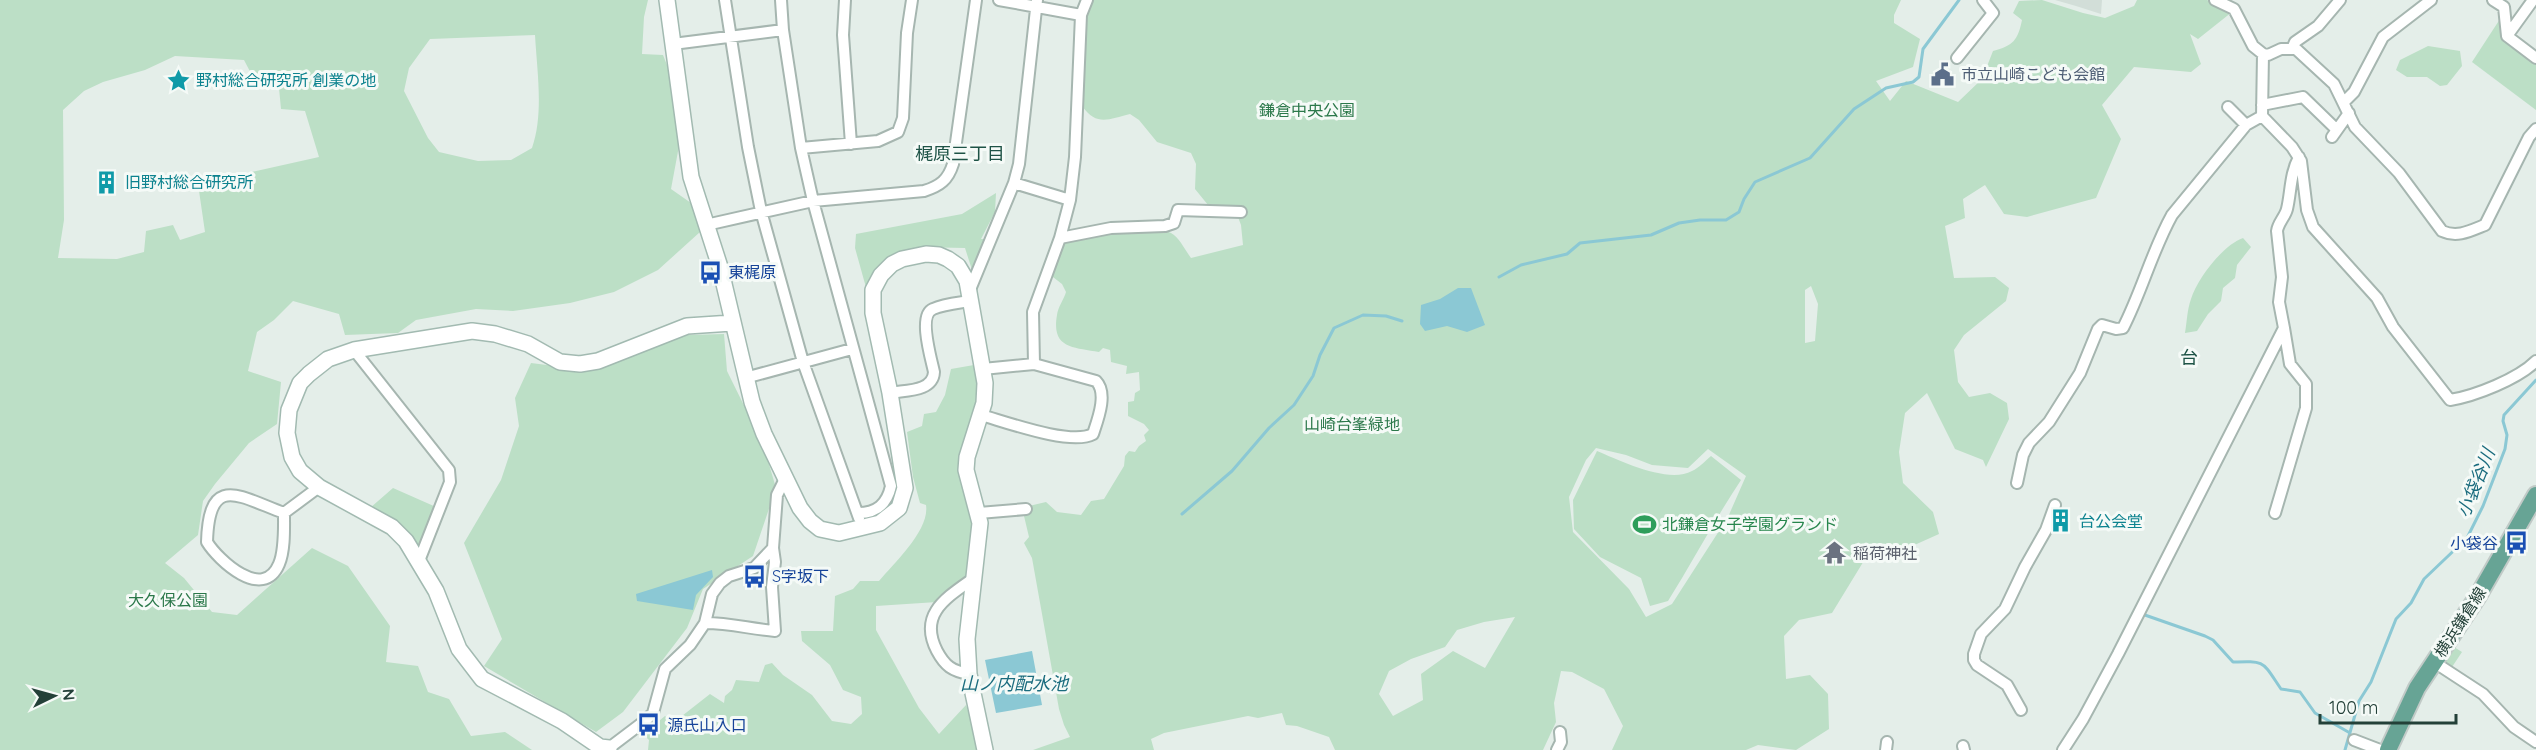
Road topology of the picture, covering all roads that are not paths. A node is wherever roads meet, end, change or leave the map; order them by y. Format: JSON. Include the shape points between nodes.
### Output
{"nodes":[{"id":1,"x":667,"y":0,"type":"edge"},
{"id":2,"x":725,"y":0,"type":"edge"},
{"id":3,"x":781,"y":0,"type":"edge"},
{"id":4,"x":845,"y":0,"type":"edge"},
{"id":5,"x":912,"y":0,"type":"edge"},
{"id":6,"x":976,"y":0,"type":"edge"},
{"id":7,"x":999,"y":0,"type":"edge"},
{"id":8,"x":1087,"y":0,"type":"edge"},
{"id":9,"x":1983,"y":0,"type":"edge"},
{"id":10,"x":2215,"y":0,"type":"edge"},
{"id":11,"x":2340,"y":0,"type":"edge"},
{"id":12,"x":2432,"y":0,"type":"edge"},
{"id":13,"x":2493,"y":0,"type":"edge"},
{"id":14,"x":2533,"y":0,"type":"edge"},
{"id":15,"x":1036,"y":3,"type":"edge"},
{"id":16,"x":1081,"y":15,"type":"junction"},
{"id":17,"x":783,"y":30,"type":"junction"},
{"id":18,"x":2507,"y":36,"type":"junction"},
{"id":19,"x":730,"y":37,"type":"junction"},
{"id":20,"x":673,"y":44,"type":"junction"},
{"id":21,"x":2292,"y":49,"type":"junction"},
{"id":22,"x":2263,"y":54,"type":"junction"},
{"id":23,"x":1957,"y":58,"type":"dead end"},
{"id":24,"x":2536,"y":58,"type":"edge"},
{"id":25,"x":2344,"y":102,"type":"junction"},
{"id":26,"x":2228,"y":107,"type":"dead end"},
{"id":27,"x":2262,"y":110,"type":"junction"},
{"id":28,"x":2349,"y":113,"type":"junction"},
{"id":29,"x":2246,"y":125,"type":"junction"},
{"id":30,"x":2536,"y":129,"type":"edge"},
{"id":31,"x":851,"y":144,"type":"junction"},
{"id":32,"x":801,"y":148,"type":"junction"},
{"id":33,"x":2299,"y":157,"type":"junction"},
{"id":34,"x":1014,"y":183,"type":"junction"},
{"id":35,"x":1070,"y":200,"type":"junction"},
{"id":36,"x":813,"y":201,"type":"junction"},
{"id":37,"x":761,"y":211,"type":"junction"},
{"id":38,"x":1241,"y":212,"type":"dead end"},
{"id":39,"x":706,"y":225,"type":"junction"},
{"id":40,"x":1060,"y":238,"type":"junction"},
{"id":41,"x":970,"y":296,"type":"junction"},
{"id":42,"x":732,"y":322,"type":"junction"},
{"id":43,"x":2284,"y":328,"type":"junction"},
{"id":44,"x":852,"y":349,"type":"junction"},
{"id":45,"x":354,"y":350,"type":"junction"},
{"id":46,"x":2536,"y":361,"type":"edge"},
{"id":47,"x":803,"y":362,"type":"junction"},
{"id":48,"x":1034,"y":364,"type":"junction"},
{"id":49,"x":983,"y":369,"type":"junction"},
{"id":50,"x":745,"y":378,"type":"junction"},
{"id":51,"x":890,"y":393,"type":"junction"},
{"id":52,"x":981,"y":415,"type":"junction"},
{"id":53,"x":785,"y":479,"type":"junction"},
{"id":54,"x":2017,"y":483,"type":"dead end"},
{"id":55,"x":319,"y":488,"type":"junction"},
{"id":56,"x":2536,"y":495,"type":"edge"},
{"id":57,"x":2055,"y":505,"type":"dead end"},
{"id":58,"x":1026,"y":509,"type":"dead end"},
{"id":59,"x":284,"y":513,"type":"junction"},
{"id":60,"x":978,"y":513,"type":"junction"},
{"id":61,"x":2275,"y":513,"type":"dead end"},
{"id":62,"x":859,"y":521,"type":"junction"},
{"id":63,"x":773,"y":549,"type":"junction"},
{"id":64,"x":419,"y":561,"type":"junction"},
{"id":65,"x":974,"y":578,"type":"junction"},
{"id":66,"x":705,"y":623,"type":"junction"},
{"id":67,"x":2433,"y":662,"type":"junction"},
{"id":68,"x":969,"y":674,"type":"junction"},
{"id":69,"x":2021,"y":710,"type":"dead end"},
{"id":70,"x":1560,"y":732,"type":"dead end"},
{"id":71,"x":2354,"y":740,"type":"dead end"},
{"id":72,"x":2536,"y":742,"type":"edge"},
{"id":73,"x":609,"y":748,"type":"joint"},
{"id":74,"x":985,"y":750,"type":"edge"},
{"id":75,"x":1557,"y":750,"type":"edge"},
{"id":76,"x":2063,"y":750,"type":"edge"},
{"id":77,"x":2380,"y":750,"type":"edge"},
{"id":78,"x":2388,"y":750,"type":"edge"}],
"edges":[{"from":1,"to":20,"type":"street"},
{"from":2,"to":19,"type":"street"},
{"from":3,"to":17,"type":"street"},
{"from":4,"to":31,"type":"street","via":[[843,35]]},
{"from":5,"to":31,"type":"street","via":[[901,125],[898,132],[887,138]]},
{"from":6,"to":36,"type":"street","via":[[953,164],[946,180],[924,191]]},
{"from":7,"to":15,"type":"street"},
{"from":8,"to":16,"type":"street"},
{"from":9,"to":23,"type":"street","via":[[1993,13]]},
{"from":10,"to":22,"type":"street","via":[[2234,9],[2253,46]]},
{"from":11,"to":21,"type":"street"},
{"from":12,"to":25,"type":"street","via":[[2383,37],[2354,92]]},
{"from":13,"to":18,"type":"street","via":[[2504,7]]},
{"from":14,"to":18,"type":"street"},
{"from":15,"to":16,"type":"street"},
{"from":15,"to":34,"type":"street"},
{"from":16,"to":35,"type":"street"},
{"from":17,"to":19,"type":"street"},
{"from":17,"to":32,"type":"street"},
{"from":18,"to":24,"type":"street"},
{"from":19,"to":20,"type":"street"},
{"from":19,"to":37,"type":"street"},
{"from":20,"to":39,"type":"street","via":[[692,177]]},
{"from":21,"to":22,"type":"street"},
{"from":21,"to":25,"type":"street","via":[[2334,84]]},
{"from":22,"to":27,"type":"street"},
{"from":25,"to":28,"type":"street"},
{"from":26,"to":29,"type":"street"},
{"from":27,"to":28,"type":"street","via":[[2303,97],[2334,133]]},
{"from":27,"to":29,"type":"street"},
{"from":27,"to":33,"type":"street"},
{"from":28,"to":30,"type":"street","via":[[2355,127],[2399,172],[2442,231],[2450,235],[2485,225]]},
{"from":29,"to":54,"type":"street","via":[[2172,215],[2123,328],[2102,325],[2098,329],[2080,373],[2049,422],[2026,449]]},
{"from":31,"to":32,"type":"street"},
{"from":32,"to":36,"type":"street"},
{"from":33,"to":43,"type":"street","via":[[2286,212],[2277,231],[2282,277],[2279,302]]},
{"from":33,"to":46,"type":"street","via":[[2313,227],[2377,298],[2393,327],[2450,400],[2508,379]]},
{"from":34,"to":35,"type":"street"},
{"from":34,"to":41,"type":"street"},
{"from":35,"to":40,"type":"street"},
{"from":36,"to":37,"type":"street"},
{"from":36,"to":44,"type":"street"},
{"from":37,"to":39,"type":"street"},
{"from":37,"to":47,"type":"street"},
{"from":38,"to":40,"type":"street","via":[[1178,210],[1174,223],[1165,226],[1111,228]]},
{"from":39,"to":42,"type":"street"},
{"from":40,"to":48,"type":"street","via":[[1033,312]]},
{"from":41,"to":49,"type":"street"},
{"from":41,"to":51,"type":"street","via":[[927,313],[933,380],[928,386]]},
{"from":41,"to":51,"type":"street","via":[[958,266],[939,255],[902,259],[881,275],[872,301]]},
{"from":42,"to":45,"type":"street","via":[[687,326],[598,361],[580,364],[560,362],[528,344],[472,331]]},
{"from":42,"to":50,"type":"street"},
{"from":43,"to":61,"type":"street","via":[[2290,364],[2303,378],[2307,397]]},
{"from":43,"to":76,"type":"street","via":[[2118,653]]},
{"from":44,"to":47,"type":"street"},
{"from":44,"to":62,"type":"street","via":[[891,486],[882,506]]},
{"from":45,"to":55,"type":"street","via":[[328,359],[300,382],[289,410],[287,433],[292,457],[300,471]]},
{"from":45,"to":64,"type":"street","via":[[449,470],[450,482]]},
{"from":47,"to":50,"type":"street"},
{"from":47,"to":62,"type":"street"},
{"from":48,"to":49,"type":"street"},
{"from":48,"to":52,"type":"street","via":[[1096,381],[1101,386],[1093,434],[1076,438]]},
{"from":49,"to":52,"type":"street"},
{"from":50,"to":53,"type":"street"},
{"from":51,"to":62,"type":"street","via":[[905,488],[894,514],[880,523]]},
{"from":52,"to":60,"type":"street","via":[[966,470]]},
{"from":53,"to":62,"type":"street","via":[[800,508],[820,529],[830,533]]},
{"from":53,"to":63,"type":"street","via":[[777,495]]},
{"from":55,"to":59,"type":"street"},
{"from":55,"to":64,"type":"street","via":[[392,527]]},
{"from":56,"to":67,"type":"main road","name":"横浜鎌倉線","via":[[2478,596]]},
{"from":57,"to":69,"type":"street","via":[[2005,609],[1982,634],[1974,654],[1977,665],[2007,685]]},
{"from":58,"to":60,"type":"street"},
{"from":59,"to":59,"type":"street","via":[[279,565],[270,575],[259,579],[244,577],[207,542],[213,503],[222,495],[237,495]]},
{"from":60,"to":65,"type":"street"},
{"from":63,"to":66,"type":"street","via":[[754,568],[720,583],[712,594]]},
{"from":63,"to":66,"type":"street","via":[[775,631]]},
{"from":64,"to":73,"type":"street","via":[[436,591],[459,649],[482,679],[562,721],[600,747]]},
{"from":65,"to":68,"type":"street","via":[[966,639]]},
{"from":65,"to":68,"type":"street","via":[[940,605],[929,628],[932,644],[944,663],[954,671]]},
{"from":66,"to":73,"type":"street","via":[[690,645],[669,662],[653,712]]},
{"from":67,"to":72,"type":"street","via":[[2483,694],[2514,727]]},
{"from":67,"to":78,"type":"main road","name":"横浜鎌倉線"},
{"from":68,"to":74,"type":"street"},
{"from":70,"to":75,"type":"street"},
{"from":71,"to":77,"type":"street"}]}
